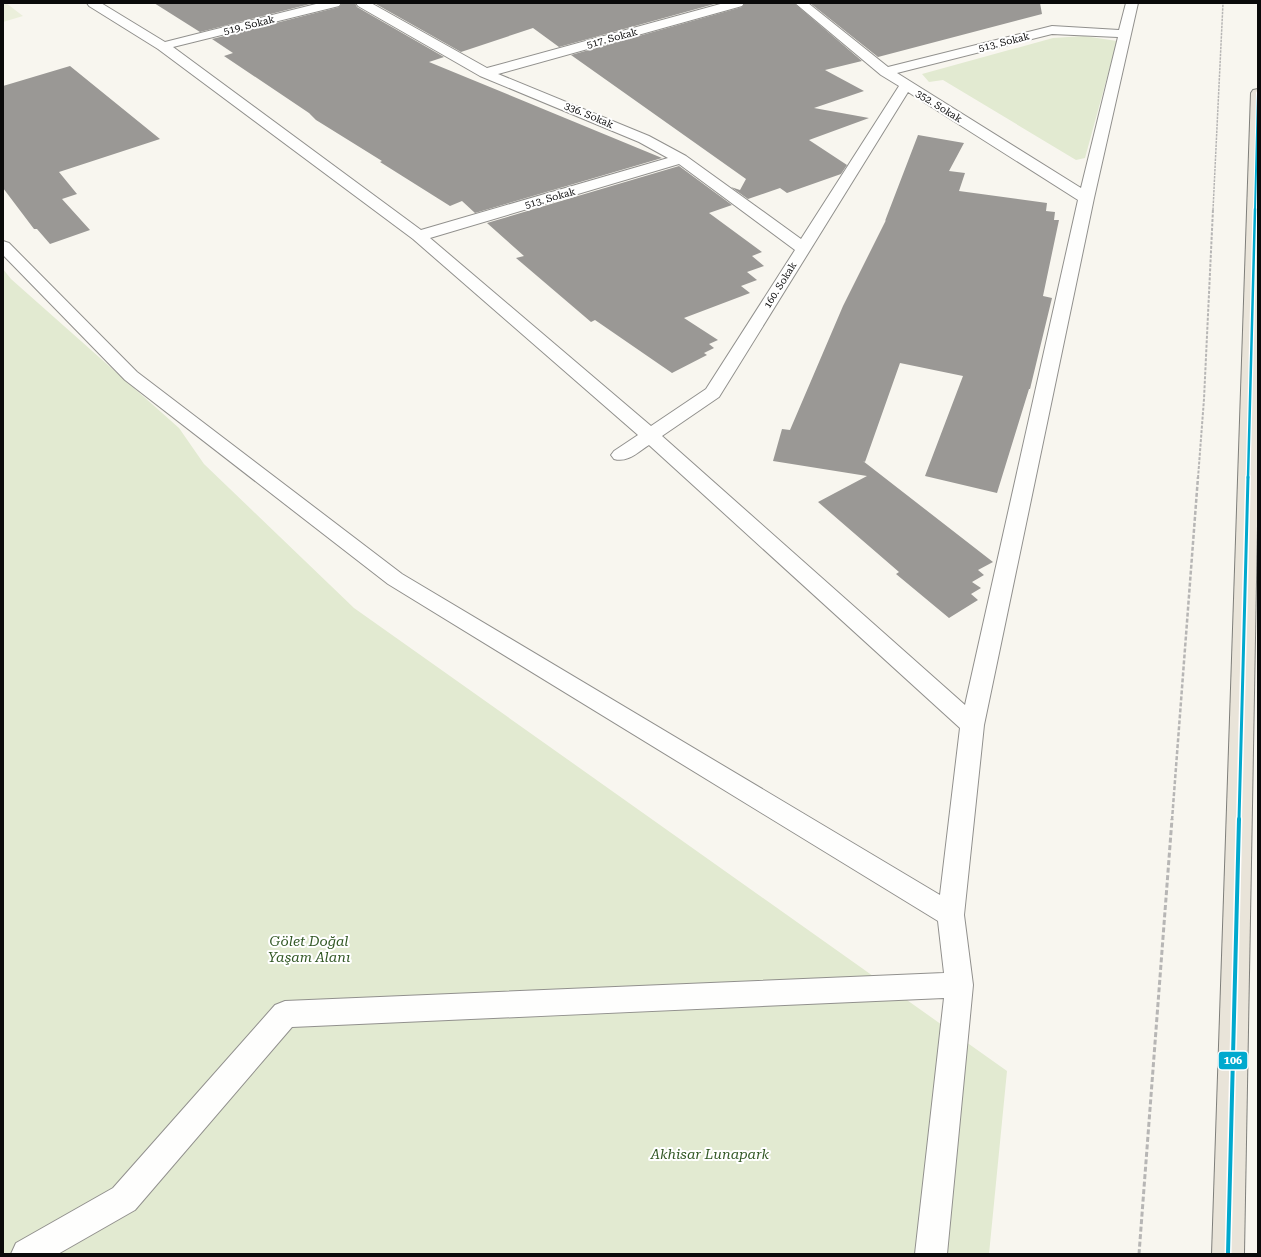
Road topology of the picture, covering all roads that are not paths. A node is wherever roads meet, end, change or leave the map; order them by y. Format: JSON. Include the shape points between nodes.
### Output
{"nodes":[{"id":1,"x":93,"y":3,"type":"edge"},
{"id":2,"x":335,"y":3,"type":"edge"},
{"id":3,"x":362,"y":3,"type":"edge"},
{"id":4,"x":738,"y":3,"type":"edge"},
{"id":5,"x":800,"y":3,"type":"edge"},
{"id":6,"x":1132,"y":3,"type":"edge"},
{"id":7,"x":1125,"y":34,"type":"junction"},
{"id":8,"x":163,"y":46,"type":"junction"},
{"id":9,"x":485,"y":72,"type":"junction"},
{"id":10,"x":886,"y":72,"type":"junction"},
{"id":11,"x":906,"y":85,"type":"junction"},
{"id":12,"x":1258,"y":93,"type":"edge"},
{"id":13,"x":682,"y":159,"type":"junction"},
{"id":14,"x":1086,"y":198,"type":"junction"},
{"id":15,"x":418,"y":236,"type":"junction"},
{"id":16,"x":3,"y":246,"type":"edge"},
{"id":17,"x":803,"y":248,"type":"junction"},
{"id":18,"x":650,"y":435,"type":"junction"},
{"id":19,"x":621,"y":454,"type":"dead end"},
{"id":20,"x":972,"y":725,"type":"junction"},
{"id":21,"x":951,"y":915,"type":"junction"},
{"id":22,"x":960,"y":985,"type":"junction"},
{"id":23,"x":28,"y":1254,"type":"edge"},
{"id":24,"x":932,"y":1254,"type":"edge"},
{"id":25,"x":1228,"y":1254,"type":"edge"}],
"edges":[{"from":1,"to":8,"type":"street"},
{"from":2,"to":8,"type":"street","name":"519. Sokak"},
{"from":3,"to":9,"type":"street","name":"336. Sokak"},
{"from":4,"to":9,"type":"street","name":"517. Sokak"},
{"from":5,"to":10,"type":"street","name":"352. Sokak"},
{"from":6,"to":7,"type":"street"},
{"from":7,"to":10,"type":"street","name":"513. Sokak","via":[[1052,30]]},
{"from":7,"to":14,"type":"street"},
{"from":8,"to":15,"type":"street"},
{"from":9,"to":13,"type":"street","name":"336. Sokak","via":[[644,138]]},
{"from":10,"to":11,"type":"street","name":"352. Sokak"},
{"from":11,"to":14,"type":"street","name":"352. Sokak"},
{"from":11,"to":17,"type":"street","name":"160. Sokak"},
{"from":12,"to":25,"type":"main road"},
{"from":13,"to":15,"type":"street","name":"513. Sokak"},
{"from":13,"to":17,"type":"street","name":"336. Sokak"},
{"from":14,"to":20,"type":"street"},
{"from":15,"to":18,"type":"street"},
{"from":16,"to":21,"type":"street","via":[[131,376],[395,579]]},
{"from":17,"to":18,"type":"street","name":"160. Sokak","via":[[713,393]]},
{"from":18,"to":19,"type":"street","name":"160. Sokak"},
{"from":18,"to":20,"type":"street"},
{"from":20,"to":21,"type":"street"},
{"from":21,"to":22,"type":"street"},
{"from":22,"to":23,"type":"street","via":[[285,1014],[124,1199]]},
{"from":22,"to":24,"type":"street"}]}
